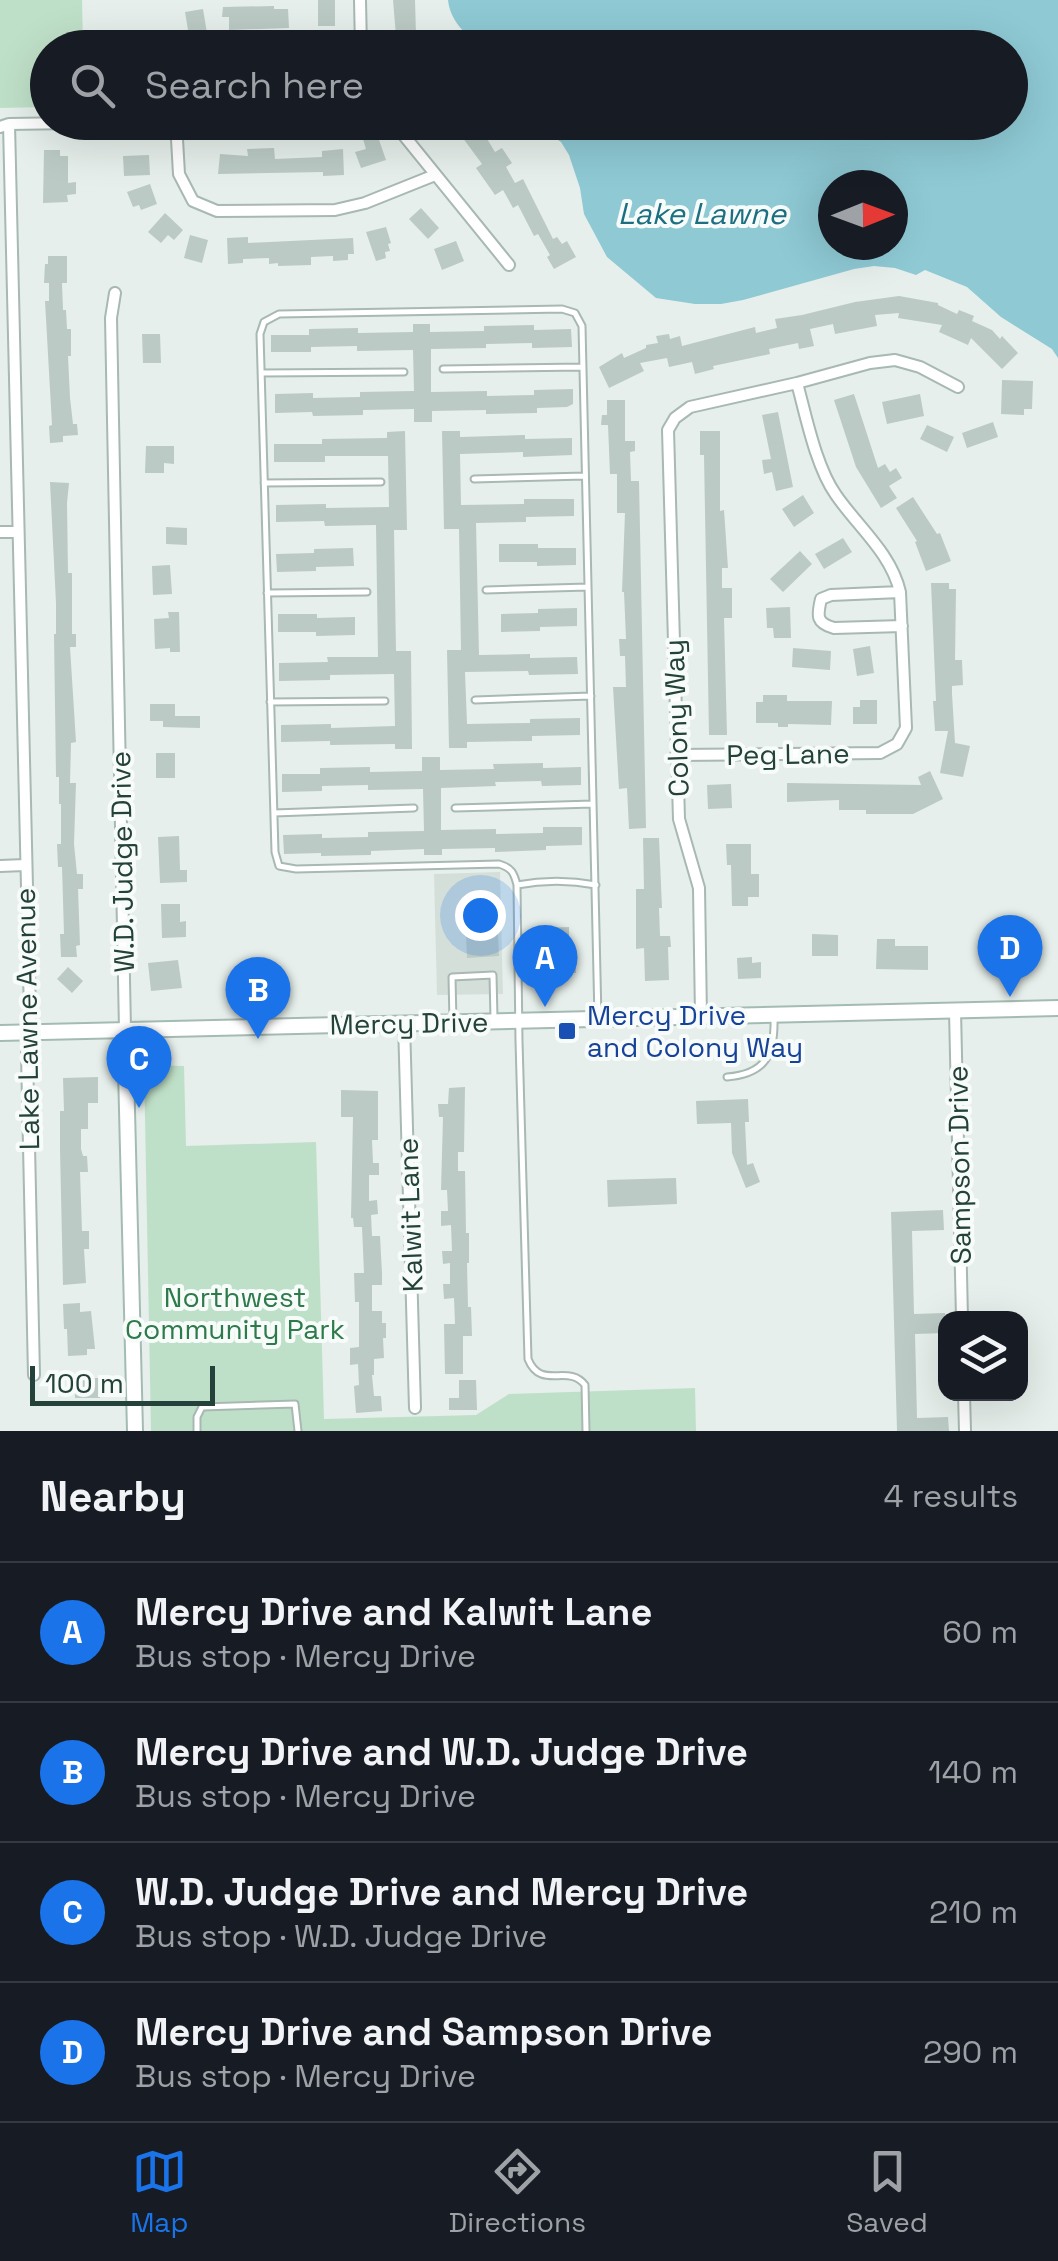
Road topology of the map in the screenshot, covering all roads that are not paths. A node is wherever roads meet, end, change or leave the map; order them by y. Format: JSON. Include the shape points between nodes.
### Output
{"nodes":[{"id":1,"x":360,"y":0,"type":"edge"},
{"id":2,"x":361,"y":30,"type":"edge"},
{"id":3,"x":30,"y":124,"type":"edge"},
{"id":4,"x":5,"y":125,"type":"edge"},
{"id":5,"x":177,"y":140,"type":"edge"},
{"id":6,"x":408,"y":140,"type":"edge"},
{"id":7,"x":436,"y":175,"type":"junction"},
{"id":8,"x":509,"y":264,"type":"dead end"},
{"id":9,"x":115,"y":293,"type":"dead end"},
{"id":10,"x":583,"y":367,"type":"junction"},
{"id":11,"x":443,"y":369,"type":"dead end"},
{"id":12,"x":404,"y":372,"type":"dead end"},
{"id":13,"x":261,"y":373,"type":"junction"},
{"id":14,"x":797,"y":384,"type":"junction"},
{"id":15,"x":958,"y":388,"type":"dead end"},
{"id":16,"x":586,"y":476,"type":"junction"},
{"id":17,"x":474,"y":479,"type":"dead end"},
{"id":18,"x":264,"y":482,"type":"junction"},
{"id":19,"x":382,"y":482,"type":"dead end"},
{"id":20,"x":0,"y":532,"type":"edge"},
{"id":21,"x":18,"y":532,"type":"junction"},
{"id":22,"x":588,"y":587,"type":"junction"},
{"id":23,"x":486,"y":590,"type":"dead end"},
{"id":24,"x":367,"y":592,"type":"dead end"},
{"id":25,"x":900,"y":592,"type":"junction"},
{"id":26,"x":267,"y":594,"type":"junction"},
{"id":27,"x":902,"y":626,"type":"junction"},
{"id":28,"x":591,"y":696,"type":"junction"},
{"id":29,"x":475,"y":700,"type":"dead end"},
{"id":30,"x":384,"y":701,"type":"dead end"},
{"id":31,"x":270,"y":702,"type":"junction"},
{"id":32,"x":676,"y":756,"type":"junction"},
{"id":33,"x":594,"y":804,"type":"junction"},
{"id":34,"x":414,"y":808,"type":"dead end"},
{"id":35,"x":455,"y":808,"type":"dead end"},
{"id":36,"x":274,"y":813,"type":"junction"},
{"id":37,"x":25,"y":865,"type":"junction"},
{"id":38,"x":0,"y":866,"type":"edge"},
{"id":39,"x":596,"y":885,"type":"junction"},
{"id":40,"x":518,"y":886,"type":"junction"},
{"id":41,"x":1058,"y":1008,"type":"edge"},
{"id":42,"x":955,"y":1011,"type":"junction"},
{"id":43,"x":774,"y":1015,"type":"junction"},
{"id":44,"x":701,"y":1017,"type":"junction"},
{"id":45,"x":598,"y":1019,"type":"junction"},
{"id":46,"x":494,"y":1021,"type":"junction"},
{"id":47,"x":520,"y":1021,"type":"junction"},
{"id":48,"x":452,"y":1022,"type":"junction"},
{"id":49,"x":404,"y":1023,"type":"junction"},
{"id":50,"x":125,"y":1030,"type":"junction"},
{"id":51,"x":28,"y":1032,"type":"junction"},
{"id":52,"x":0,"y":1033,"type":"edge"},
{"id":53,"x":727,"y":1077,"type":"dead end"},
{"id":54,"x":962,"y":1311,"type":"edge"},
{"id":55,"x":34,"y":1375,"type":"dead end"},
{"id":56,"x":964,"y":1401,"type":"edge"},
{"id":57,"x":416,"y":1408,"type":"dead end"},
{"id":58,"x":135,"y":1431,"type":"edge"},
{"id":59,"x":197,"y":1431,"type":"edge"},
{"id":60,"x":298,"y":1431,"type":"edge"},
{"id":61,"x":586,"y":1431,"type":"edge"},
{"id":62,"x":965,"y":1431,"type":"edge"}],
"edges":[{"from":1,"to":2,"type":"street"},
{"from":3,"to":4,"type":"street"},
{"from":4,"to":21,"type":"street","name":"Lake Lawne Avenue"},
{"from":5,"to":7,"type":"street","via":[[179,174],[193,201],[218,211],[335,210]]},
{"from":6,"to":7,"type":"street"},
{"from":7,"to":8,"type":"street"},
{"from":9,"to":50,"type":"street","name":"W.D. Judge Drive"},
{"from":10,"to":11,"type":"lane"},
{"from":10,"to":13,"type":"lane","via":[[582,326],[562,308],[279,314],[264,322],[260,334]]},
{"from":10,"to":16,"type":"lane"},
{"from":12,"to":13,"type":"lane"},
{"from":13,"to":18,"type":"lane"},
{"from":14,"to":15,"type":"street","via":[[896,360]]},
{"from":14,"to":25,"type":"street","via":[[833,492],[878,548]]},
{"from":14,"to":32,"type":"street","name":"Colony Way","via":[[690,408],[668,430]]},
{"from":16,"to":17,"type":"lane"},
{"from":16,"to":22,"type":"lane"},
{"from":18,"to":19,"type":"lane"},
{"from":18,"to":26,"type":"lane"},
{"from":20,"to":21,"type":"street"},
{"from":21,"to":37,"type":"street","name":"Lake Lawne Avenue"},
{"from":22,"to":23,"type":"lane"},
{"from":22,"to":28,"type":"lane"},
{"from":24,"to":26,"type":"lane"},
{"from":25,"to":27,"type":"street"},
{"from":25,"to":27,"type":"street","via":[[831,595],[818,610],[824,625],[834,628]]},
{"from":26,"to":31,"type":"lane"},
{"from":27,"to":32,"type":"street","name":"Peg Lane","via":[[906,728],[898,744],[880,754]]},
{"from":28,"to":29,"type":"lane"},
{"from":28,"to":33,"type":"lane"},
{"from":30,"to":31,"type":"lane"},
{"from":31,"to":36,"type":"lane"},
{"from":32,"to":44,"type":"street","name":"Colony Way","via":[[679,819],[698,888]]},
{"from":33,"to":35,"type":"lane"},
{"from":33,"to":39,"type":"lane"},
{"from":34,"to":36,"type":"lane"},
{"from":36,"to":40,"type":"lane","via":[[279,866],[499,864],[510,867]]},
{"from":37,"to":38,"type":"street"},
{"from":37,"to":51,"type":"street","name":"Lake Lawne Avenue"},
{"from":39,"to":40,"type":"lane"},
{"from":39,"to":45,"type":"lane"},
{"from":40,"to":47,"type":"lane"},
{"from":41,"to":42,"type":"street","name":"Mercy Drive"},
{"from":42,"to":43,"type":"street","name":"Mercy Drive"},
{"from":42,"to":54,"type":"street","name":"Sampson Drive"},
{"from":43,"to":44,"type":"street","name":"Mercy Drive"},
{"from":43,"to":53,"type":"lane","via":[[768,1058],[742,1076]]},
{"from":44,"to":45,"type":"street","name":"Mercy Drive"},
{"from":45,"to":47,"type":"street","name":"Mercy Drive"},
{"from":46,"to":47,"type":"street","name":"Mercy Drive"},
{"from":46,"to":48,"type":"street","name":"Mercy Drive"},
{"from":46,"to":48,"type":"lane","via":[[492,976],[452,977]]},
{"from":47,"to":61,"type":"lane","via":[[528,1359],[540,1375],[581,1380]]},
{"from":48,"to":49,"type":"street","name":"Mercy Drive"},
{"from":49,"to":50,"type":"street","name":"Mercy Drive"},
{"from":49,"to":57,"type":"street","name":"Kalwit Lane"},
{"from":50,"to":51,"type":"street","name":"Mercy Drive"},
{"from":50,"to":58,"type":"street","name":"W.D. Judge Drive"},
{"from":51,"to":52,"type":"street","name":"Mercy Drive"},
{"from":51,"to":55,"type":"street","name":"Lake Lawne Avenue"},
{"from":56,"to":62,"type":"street"},
{"from":59,"to":60,"type":"lane","via":[[202,1407],[296,1404]]}]}
